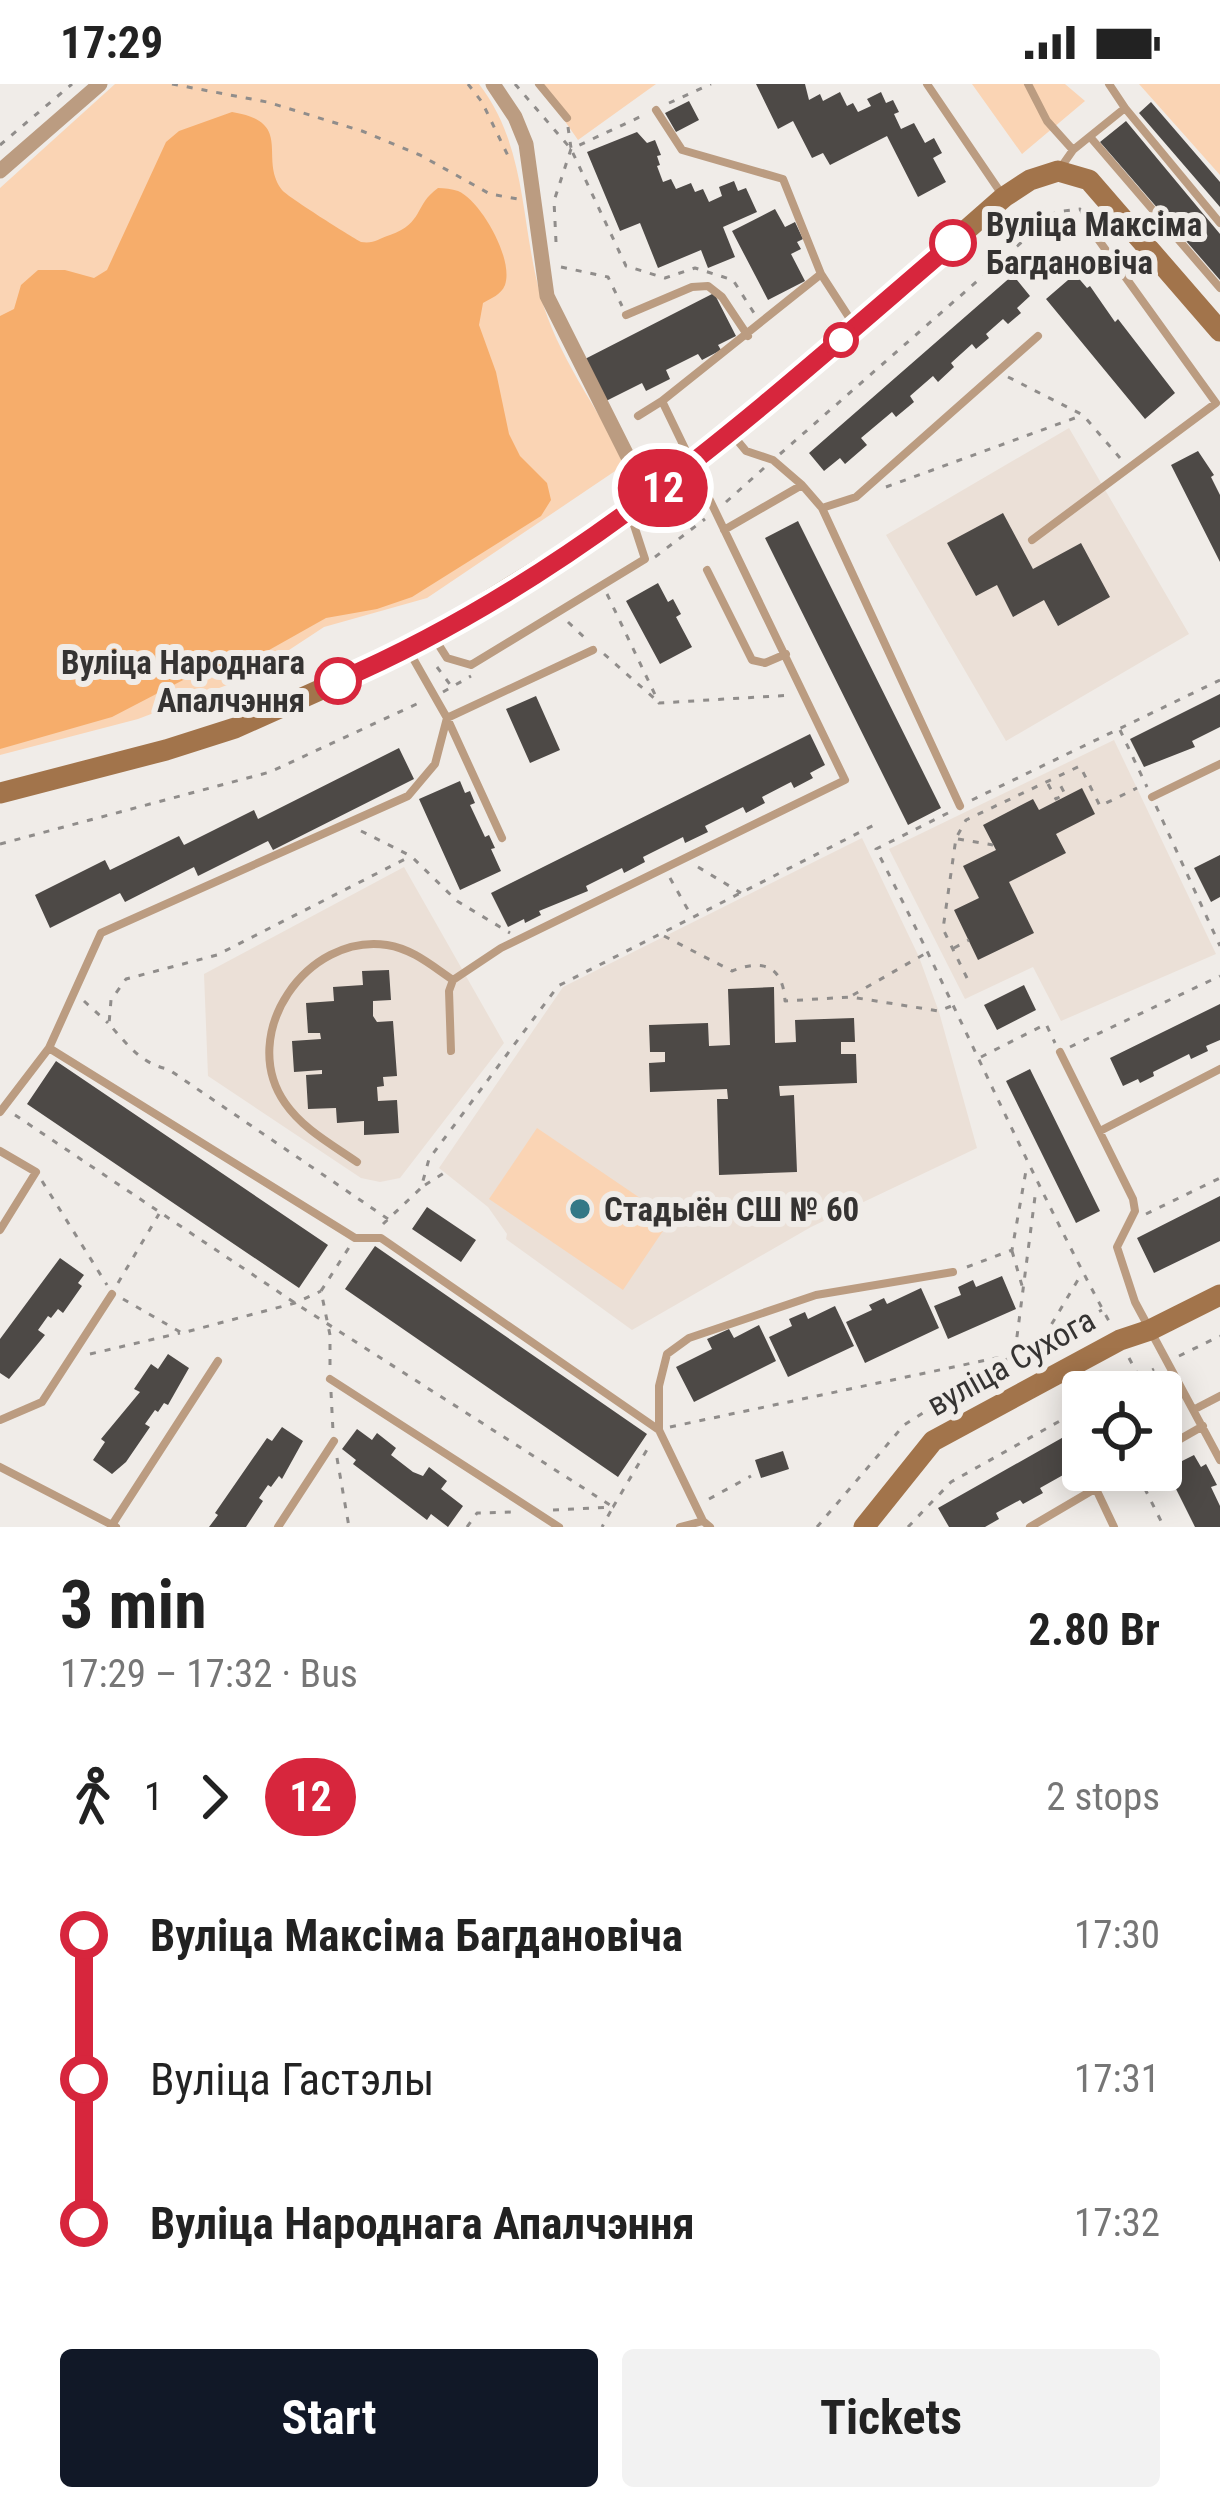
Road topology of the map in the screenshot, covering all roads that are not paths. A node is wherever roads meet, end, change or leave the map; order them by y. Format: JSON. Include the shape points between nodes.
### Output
{"nodes":[{"id":1,"x":100,"y":84,"type":"edge"},
{"id":2,"x":493,"y":84,"type":"edge"},
{"id":3,"x":538,"y":84,"type":"edge"},
{"id":4,"x":927,"y":84,"type":"edge"},
{"id":5,"x":1028,"y":84,"type":"edge"},
{"id":6,"x":1109,"y":84,"type":"edge"},
{"id":7,"x":1125,"y":108,"type":"junction"},
{"id":8,"x":656,"y":110,"type":"road end"},
{"id":9,"x":567,"y":118,"type":"road end"},
{"id":10,"x":1091,"y":138,"type":"junction"},
{"id":11,"x":1072,"y":150,"type":"junction"},
{"id":12,"x":0,"y":170,"type":"edge"},
{"id":13,"x":1058,"y":171,"type":"junction"},
{"id":14,"x":1004,"y":197,"type":"junction"},
{"id":15,"x":1220,"y":223,"type":"edge"},
{"id":16,"x":1090,"y":228,"type":"dead end"},
{"id":17,"x":821,"y":274,"type":"junction"},
{"id":18,"x":1220,"y":288,"type":"edge"},
{"id":19,"x":626,"y":315,"type":"road end"},
{"id":20,"x":855,"y":326,"type":"junction"},
{"id":21,"x":1220,"y":331,"type":"edge"},
{"id":22,"x":1038,"y":335,"type":"dead end"},
{"id":23,"x":748,"y":337,"type":"junction"},
{"id":24,"x":662,"y":401,"type":"junction"},
{"id":25,"x":1219,"y":405,"type":"edge"},
{"id":26,"x":638,"y":416,"type":"dead end"},
{"id":27,"x":730,"y":432,"type":"junction"},
{"id":28,"x":693,"y":465,"type":"junction"},
{"id":29,"x":802,"y":485,"type":"junction"},
{"id":30,"x":649,"y":499,"type":"junction"},
{"id":31,"x":822,"y":508,"type":"junction"},
{"id":32,"x":630,"y":513,"type":"junction"},
{"id":33,"x":724,"y":530,"type":"junction"},
{"id":34,"x":1032,"y":540,"type":"dead end"},
{"id":35,"x":707,"y":570,"type":"dead end"},
{"id":36,"x":432,"y":635,"type":"junction"},
{"id":37,"x":409,"y":650,"type":"junction"},
{"id":38,"x":593,"y":650,"type":"dead end"},
{"id":39,"x":786,"y":654,"type":"junction"},
{"id":40,"x":447,"y":718,"type":"junction"},
{"id":41,"x":1220,"y":764,"type":"edge"},
{"id":42,"x":0,"y":794,"type":"edge"},
{"id":43,"x":1152,"y":797,"type":"road end"},
{"id":44,"x":960,"y":806,"type":"road end"},
{"id":45,"x":502,"y":838,"type":"dead end"},
{"id":46,"x":453,"y":980,"type":"junction"},
{"id":47,"x":50,"y":1048,"type":"junction"},
{"id":48,"x":452,"y":1051,"type":"dead end"},
{"id":49,"x":1060,"y":1052,"type":"road end"},
{"id":50,"x":1220,"y":1069,"type":"edge"},
{"id":51,"x":2,"y":1110,"type":"edge"},
{"id":52,"x":1100,"y":1131,"type":"junction"},
{"id":53,"x":0,"y":1151,"type":"edge"},
{"id":54,"x":357,"y":1162,"type":"dead end"},
{"id":55,"x":0,"y":1230,"type":"edge"},
{"id":56,"x":953,"y":1272,"type":"road end"},
{"id":57,"x":112,"y":1294,"type":"road end"},
{"id":58,"x":1220,"y":1295,"type":"edge"},
{"id":59,"x":1150,"y":1330,"type":"junction"},
{"id":60,"x":218,"y":1361,"type":"dead end"},
{"id":61,"x":331,"y":1379,"type":"dead end"},
{"id":62,"x":1220,"y":1396,"type":"edge"},
{"id":63,"x":1195,"y":1409,"type":"junction"},
{"id":64,"x":0,"y":1420,"type":"edge"},
{"id":65,"x":1203,"y":1426,"type":"junction"},
{"id":66,"x":659,"y":1430,"type":"junction"},
{"id":67,"x":1182,"y":1438,"type":"edge"},
{"id":68,"x":334,"y":1441,"type":"dead end"},
{"id":69,"x":1220,"y":1460,"type":"edge"},
{"id":70,"x":0,"y":1467,"type":"edge"},
{"id":71,"x":1093,"y":1491,"type":"edge"},
{"id":72,"x":1097,"y":1491,"type":"edge"},
{"id":73,"x":706,"y":1524,"type":"edge"},
{"id":74,"x":114,"y":1526,"type":"edge"},
{"id":75,"x":278,"y":1527,"type":"edge"},
{"id":76,"x":559,"y":1527,"type":"edge"},
{"id":77,"x":680,"y":1527,"type":"edge"},
{"id":78,"x":864,"y":1527,"type":"edge"},
{"id":79,"x":1030,"y":1527,"type":"edge"},
{"id":80,"x":1114,"y":1527,"type":"edge"}],
"edges":[{"from":1,"to":12,"type":"street"},
{"from":2,"to":30,"type":"street","via":[[526,144],[556,321]]},
{"from":3,"to":9,"type":"lane"},
{"from":4,"to":14,"type":"lane"},
{"from":5,"to":11,"type":"lane"},
{"from":6,"to":7,"type":"lane"},
{"from":7,"to":10,"type":"lane"},
{"from":7,"to":15,"type":"lane"},
{"from":8,"to":17,"type":"lane","via":[[682,150],[783,179]]},
{"from":10,"to":11,"type":"lane"},
{"from":10,"to":18,"type":"lane"},
{"from":11,"to":13,"type":"lane"},
{"from":13,"to":14,"type":"street"},
{"from":13,"to":21,"type":"street","via":[[1089,180]]},
{"from":14,"to":20,"type":"street"},
{"from":16,"to":25,"type":"lane"},
{"from":17,"to":20,"type":"lane"},
{"from":17,"to":23,"type":"lane"},
{"from":19,"to":23,"type":"lane","via":[[708,286]]},
{"from":20,"to":27,"type":"street"},
{"from":22,"to":31,"type":"lane","via":[[856,497]]},
{"from":23,"to":24,"type":"lane"},
{"from":24,"to":26,"type":"lane"},
{"from":24,"to":28,"type":"lane"},
{"from":25,"to":34,"type":"lane"},
{"from":27,"to":28,"type":"street"},
{"from":27,"to":29,"type":"lane"},
{"from":28,"to":30,"type":"street"},
{"from":28,"to":33,"type":"lane"},
{"from":29,"to":31,"type":"lane"},
{"from":29,"to":33,"type":"lane"},
{"from":30,"to":32,"type":"street"},
{"from":31,"to":44,"type":"lane"},
{"from":32,"to":36,"type":"street"},
{"from":32,"to":36,"type":"lane","via":[[645,560],[471,665],[447,658]]},
{"from":33,"to":39,"type":"lane"},
{"from":35,"to":39,"type":"lane","via":[[752,660]]},
{"from":36,"to":37,"type":"street"},
{"from":37,"to":40,"type":"lane"},
{"from":37,"to":42,"type":"street","via":[[235,728]]},
{"from":38,"to":40,"type":"lane"},
{"from":39,"to":46,"type":"lane","via":[[842,785],[520,939]]},
{"from":40,"to":45,"type":"lane"},
{"from":40,"to":47,"type":"lane","via":[[435,764],[408,796],[101,933]]},
{"from":41,"to":43,"type":"lane"},
{"from":46,"to":48,"type":"lane"},
{"from":46,"to":54,"type":"lane","via":[[414,953],[362,944],[304,972],[281,998],[267,1060],[281,1099]]},
{"from":47,"to":51,"type":"lane"},
{"from":47,"to":66,"type":"lane","via":[[355,1238],[381,1238]]},
{"from":49,"to":52,"type":"lane"},
{"from":50,"to":52,"type":"lane"},
{"from":52,"to":59,"type":"lane","via":[[1133,1199],[1119,1262]]},
{"from":53,"to":55,"type":"lane","via":[[36,1172]]},
{"from":56,"to":66,"type":"lane","via":[[817,1295],[689,1338],[667,1354]]},
{"from":57,"to":64,"type":"lane","via":[[42,1402]]},
{"from":58,"to":59,"type":"street","name":"вуліца Сухога"},
{"from":59,"to":63,"type":"lane"},
{"from":59,"to":78,"type":"street","name":"вуліца Сухога","via":[[933,1441]]},
{"from":60,"to":74,"type":"lane"},
{"from":61,"to":76,"type":"lane"},
{"from":62,"to":63,"type":"lane"},
{"from":63,"to":65,"type":"lane"},
{"from":65,"to":67,"type":"lane"},
{"from":65,"to":69,"type":"lane"},
{"from":66,"to":73,"type":"lane"},
{"from":68,"to":75,"type":"lane"},
{"from":70,"to":74,"type":"lane"},
{"from":71,"to":79,"type":"lane"},
{"from":72,"to":80,"type":"lane"},
{"from":73,"to":77,"type":"lane"}]}
